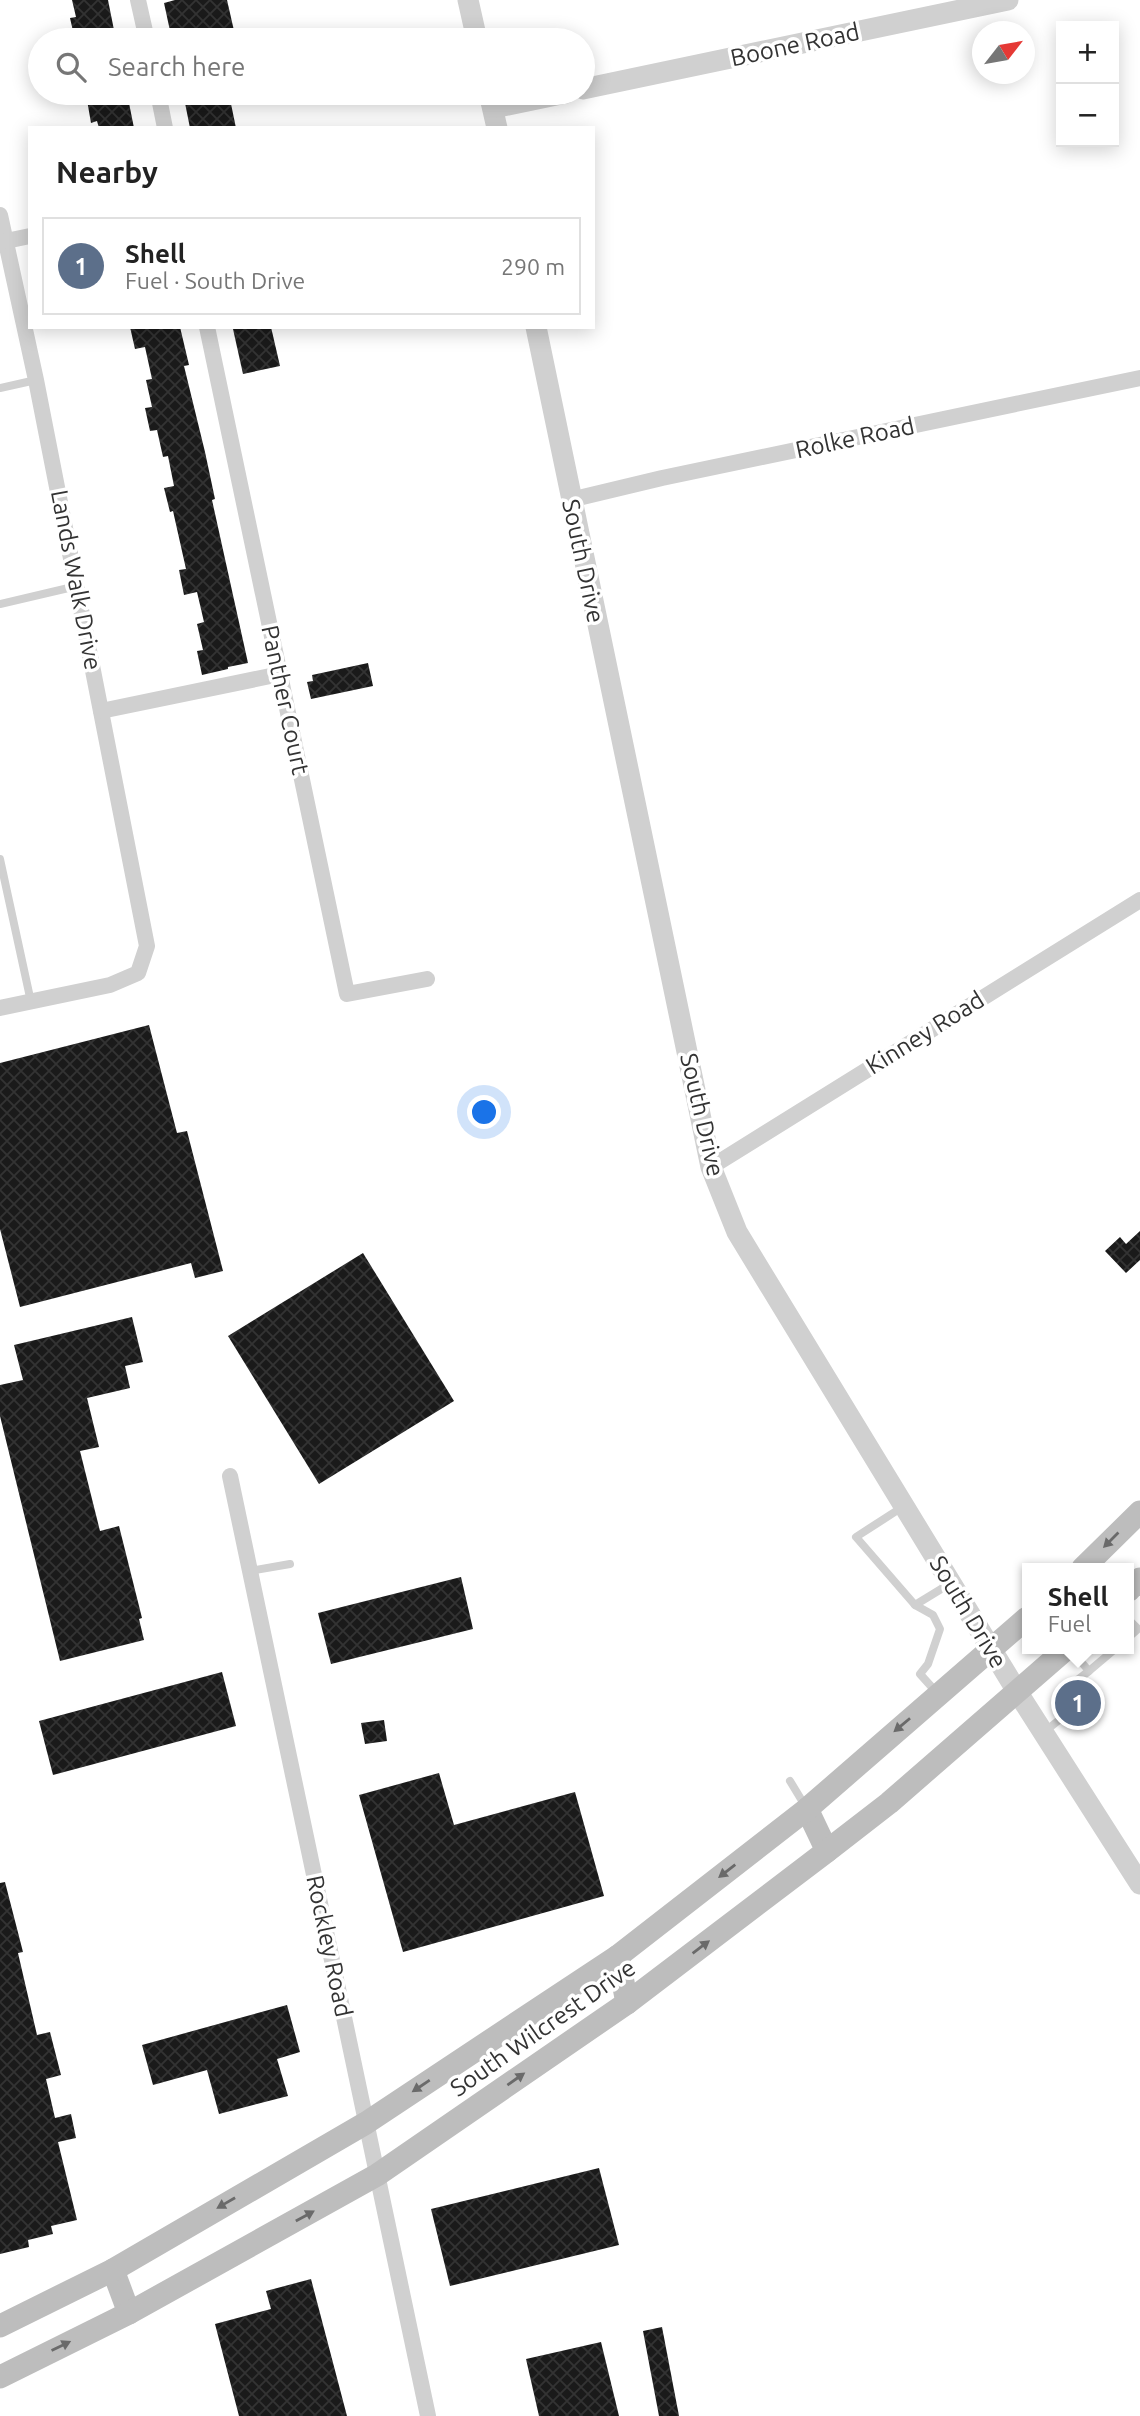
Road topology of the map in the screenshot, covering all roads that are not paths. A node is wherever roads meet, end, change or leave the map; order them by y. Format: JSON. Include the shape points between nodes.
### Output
{"nodes":[{"id":1,"x":138,"y":0,"type":"edge"},
{"id":2,"x":468,"y":0,"type":"edge"},
{"id":3,"x":1008,"y":0,"type":"edge"},
{"id":4,"x":144,"y":28,"type":"edge"},
{"id":5,"x":474,"y":28,"type":"edge"},
{"id":6,"x":595,"y":86,"type":"edge"},
{"id":7,"x":160,"y":105,"type":"edge"},
{"id":8,"x":514,"y":105,"type":"edge"},
{"id":9,"x":493,"y":110,"type":"edge"},
{"id":10,"x":165,"y":126,"type":"edge"},
{"id":11,"x":0,"y":215,"type":"edge"},
{"id":12,"x":28,"y":236,"type":"edge"},
{"id":13,"x":6,"y":241,"type":"junction"},
{"id":14,"x":207,"y":329,"type":"edge"},
{"id":15,"x":536,"y":329,"type":"edge"},
{"id":16,"x":1140,"y":378,"type":"edge"},
{"id":17,"x":36,"y":380,"type":"junction"},
{"id":18,"x":0,"y":388,"type":"edge"},
{"id":19,"x":570,"y":500,"type":"junction"},
{"id":20,"x":77,"y":586,"type":"junction"},
{"id":21,"x":0,"y":604,"type":"edge"},
{"id":22,"x":280,"y":674,"type":"junction"},
{"id":23,"x":101,"y":711,"type":"junction"},
{"id":24,"x":0,"y":859,"type":"edge"},
{"id":25,"x":1140,"y":900,"type":"edge"},
{"id":26,"x":427,"y":979,"type":"dead end"},
{"id":27,"x":31,"y":1002,"type":"junction"},
{"id":28,"x":0,"y":1008,"type":"edge"},
{"id":29,"x":711,"y":1167,"type":"junction"},
{"id":30,"x":230,"y":1476,"type":"dead end"},
{"id":31,"x":904,"y":1506,"type":"junction"},
{"id":32,"x":1140,"y":1512,"type":"edge"},
{"id":33,"x":1088,"y":1563,"type":"edge"},
{"id":34,"x":290,"y":1564,"type":"dead end"},
{"id":35,"x":250,"y":1572,"type":"junction"},
{"id":36,"x":951,"y":1583,"type":"junction"},
{"id":37,"x":915,"y":1605,"type":"junction"},
{"id":38,"x":1022,"y":1623,"type":"edge"},
{"id":39,"x":992,"y":1650,"type":"junction"},
{"id":40,"x":1062,"y":1654,"type":"edge"},
{"id":41,"x":1073,"y":1654,"type":"edge"},
{"id":42,"x":1109,"y":1654,"type":"edge"},
{"id":43,"x":1089,"y":1671,"type":"junction"},
{"id":44,"x":1018,"y":1693,"type":"junction"},
{"id":45,"x":938,"y":1694,"type":"junction"},
{"id":46,"x":1043,"y":1732,"type":"junction"},
{"id":47,"x":790,"y":1781,"type":"dead end"},
{"id":48,"x":807,"y":1809,"type":"junction"},
{"id":49,"x":827,"y":1851,"type":"junction"},
{"id":50,"x":1140,"y":1884,"type":"edge"},
{"id":51,"x":618,"y":1956,"type":"junction"},
{"id":52,"x":627,"y":2003,"type":"junction"},
{"id":53,"x":366,"y":2123,"type":"junction"},
{"id":54,"x":377,"y":2175,"type":"junction"},
{"id":55,"x":113,"y":2270,"type":"junction"},
{"id":56,"x":68,"y":2292,"type":"junction"},
{"id":57,"x":129,"y":2313,"type":"junction"},
{"id":58,"x":0,"y":2326,"type":"edge"},
{"id":59,"x":0,"y":2341,"type":"edge"},
{"id":60,"x":0,"y":2376,"type":"edge"},
{"id":61,"x":428,"y":2416,"type":"edge"}],
"edges":[{"from":1,"to":4,"type":"street"},
{"from":2,"to":5,"type":"street"},
{"from":3,"to":6,"type":"street","name":"Boone Road"},
{"from":7,"to":10,"type":"street"},
{"from":8,"to":9,"type":"street"},
{"from":11,"to":13,"type":"street","name":"Lands Walk Drive"},
{"from":12,"to":13,"type":"street"},
{"from":13,"to":17,"type":"street","name":"Lands Walk Drive"},
{"from":14,"to":22,"type":"street","name":"Panther Court"},
{"from":15,"to":19,"type":"street","name":"South Drive"},
{"from":16,"to":19,"type":"street","name":"Rolke Road"},
{"from":17,"to":18,"type":"lane"},
{"from":17,"to":20,"type":"street","name":"Lands Walk Drive"},
{"from":19,"to":29,"type":"street","name":"South Drive"},
{"from":20,"to":21,"type":"lane"},
{"from":20,"to":23,"type":"street","name":"Lands Walk Drive"},
{"from":22,"to":23,"type":"street"},
{"from":22,"to":26,"type":"street","name":"Panther Court","via":[[347,994]]},
{"from":23,"to":27,"type":"street","name":"Lands Walk Drive","via":[[147,946],[138,973],[110,985]]},
{"from":24,"to":27,"type":"lane"},
{"from":25,"to":29,"type":"street","name":"Kinney Road"},
{"from":27,"to":28,"type":"street"},
{"from":29,"to":31,"type":"street","name":"South Drive","via":[[737,1232]]},
{"from":30,"to":35,"type":"street","name":"Rockley Road"},
{"from":31,"to":36,"type":"street","name":"South Drive"},
{"from":31,"to":37,"type":"lane","via":[[856,1537]]},
{"from":32,"to":33,"type":"main road","one_way":true},
{"from":34,"to":35,"type":"lane"},
{"from":35,"to":53,"type":"street","name":"Rockley Road"},
{"from":36,"to":37,"type":"lane"},
{"from":36,"to":39,"type":"street","name":"South Drive"},
{"from":37,"to":45,"type":"lane","via":[[933,1615],[940,1629],[920,1674]]},
{"from":38,"to":39,"type":"main road","name":"South Wilcrest Drive"},
{"from":39,"to":44,"type":"street","name":"South Drive"},
{"from":39,"to":45,"type":"main road","name":"South Wilcrest Drive"},
{"from":40,"to":44,"type":"main road","name":"South Wilcrest Drive"},
{"from":41,"to":43,"type":"lane"},
{"from":42,"to":43,"type":"lane"},
{"from":43,"to":46,"type":"lane","via":[[1066,1689],[1064,1716]]},
{"from":44,"to":46,"type":"street","name":"South Drive"},
{"from":44,"to":49,"type":"main road","name":"South Wilcrest Drive"},
{"from":45,"to":48,"type":"main road","name":"South Wilcrest Drive","one_way":true},
{"from":46,"to":50,"type":"street","name":"South Drive"},
{"from":47,"to":48,"type":"lane"},
{"from":48,"to":49,"type":"main road"},
{"from":48,"to":51,"type":"main road","name":"South Wilcrest Drive","one_way":true},
{"from":52,"to":49,"type":"main road","name":"South Wilcrest Drive","one_way":true},
{"from":51,"to":52,"type":"main road"},
{"from":51,"to":53,"type":"main road","name":"South Wilcrest Drive","one_way":true},
{"from":54,"to":52,"type":"main road","name":"South Wilcrest Drive","one_way":true},
{"from":53,"to":54,"type":"street","name":"Rockley Road"},
{"from":53,"to":55,"type":"main road","name":"South Wilcrest Drive","one_way":true},
{"from":57,"to":54,"type":"main road","name":"South Wilcrest Drive","one_way":true},
{"from":54,"to":61,"type":"street","name":"Rockley Road"},
{"from":55,"to":56,"type":"main road","name":"South Wilcrest Drive"},
{"from":55,"to":57,"type":"main road"},
{"from":56,"to":58,"type":"main road","name":"South Wilcrest Drive"},
{"from":56,"to":59,"type":"main road","via":[[44,2314]]},
{"from":60,"to":57,"type":"main road","name":"South Wilcrest Drive","one_way":true}]}
